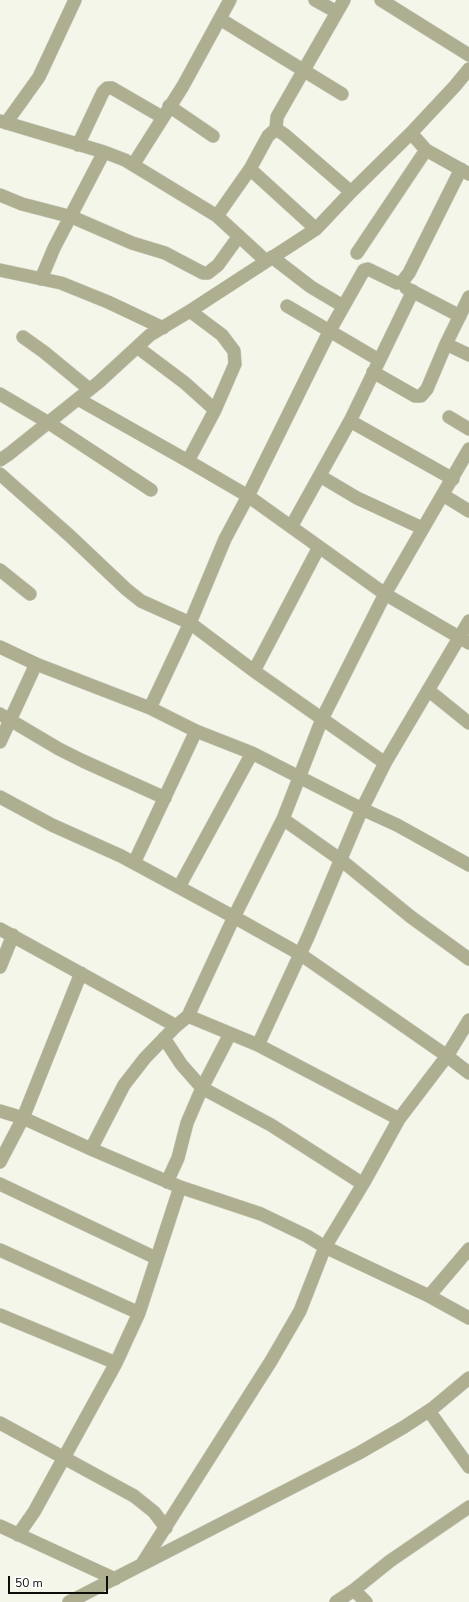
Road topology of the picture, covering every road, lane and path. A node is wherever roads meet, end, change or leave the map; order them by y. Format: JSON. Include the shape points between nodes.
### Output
{"nodes":[{"id":1,"x":75,"y":0,"type":"edge"},
{"id":2,"x":230,"y":0,"type":"edge"},
{"id":3,"x":315,"y":0,"type":"edge"},
{"id":4,"x":344,"y":0,"type":"edge"},
{"id":5,"x":382,"y":0,"type":"edge"},
{"id":6,"x":337,"y":12,"type":"junction"},
{"id":7,"x":220,"y":19,"type":"junction"},
{"id":8,"x":469,"y":54,"type":"edge"},
{"id":9,"x":469,"y":69,"type":"edge"},
{"id":10,"x":304,"y":70,"type":"junction"},
{"id":11,"x":342,"y":94,"type":"dead end"},
{"id":12,"x":169,"y":106,"type":"junction"},
{"id":13,"x":162,"y":117,"type":"junction"},
{"id":14,"x":3,"y":122,"type":"edge"},
{"id":15,"x":276,"y":129,"type":"junction"},
{"id":16,"x":411,"y":133,"type":"junction"},
{"id":17,"x":213,"y":136,"type":"dead end"},
{"id":18,"x":78,"y":145,"type":"junction"},
{"id":19,"x":426,"y":150,"type":"junction"},
{"id":20,"x":104,"y":152,"type":"junction"},
{"id":21,"x":133,"y":165,"type":"junction"},
{"id":22,"x":250,"y":169,"type":"junction"},
{"id":23,"x":467,"y":172,"type":"edge"},
{"id":24,"x":351,"y":192,"type":"junction"},
{"id":25,"x":0,"y":195,"type":"edge"},
{"id":26,"x":217,"y":216,"type":"junction"},
{"id":27,"x":72,"y":217,"type":"junction"},
{"id":28,"x":316,"y":229,"type":"junction"},
{"id":29,"x":239,"y":236,"type":"junction"},
{"id":30,"x":358,"y":253,"type":"dead end"},
{"id":31,"x":269,"y":259,"type":"junction"},
{"id":32,"x":2,"y":275,"type":"edge"},
{"id":33,"x":41,"y":279,"type":"junction"},
{"id":34,"x":397,"y":283,"type":"junction"},
{"id":35,"x":413,"y":291,"type":"junction"},
{"id":36,"x":469,"y":297,"type":"edge"},
{"id":37,"x":287,"y":306,"type":"dead end"},
{"id":38,"x":344,"y":306,"type":"junction"},
{"id":39,"x":190,"y":311,"type":"junction"},
{"id":40,"x":460,"y":316,"type":"junction"},
{"id":41,"x":163,"y":328,"type":"junction"},
{"id":42,"x":329,"y":332,"type":"junction"},
{"id":43,"x":23,"y":337,"type":"dead end"},
{"id":44,"x":446,"y":344,"type":"junction"},
{"id":45,"x":137,"y":347,"type":"junction"},
{"id":46,"x":469,"y":356,"type":"edge"},
{"id":47,"x":376,"y":366,"type":"junction"},
{"id":48,"x":89,"y":390,"type":"junction"},
{"id":49,"x":0,"y":394,"type":"edge"},
{"id":50,"x":78,"y":399,"type":"junction"},
{"id":51,"x":215,"y":410,"type":"junction"},
{"id":52,"x":449,"y":417,"type":"dead end"},
{"id":53,"x":350,"y":420,"type":"junction"},
{"id":54,"x":49,"y":423,"type":"junction"},
{"id":55,"x":469,"y":429,"type":"edge"},
{"id":56,"x":469,"y":450,"type":"edge"},
{"id":57,"x":0,"y":460,"type":"edge"},
{"id":58,"x":188,"y":460,"type":"junction"},
{"id":59,"x":0,"y":474,"type":"edge"},
{"id":60,"x":320,"y":476,"type":"junction"},
{"id":61,"x":453,"y":479,"type":"junction"},
{"id":62,"x":152,"y":490,"type":"dead end"},
{"id":63,"x":442,"y":495,"type":"junction"},
{"id":64,"x":248,"y":496,"type":"junction"},
{"id":65,"x":469,"y":511,"type":"edge"},
{"id":66,"x":291,"y":527,"type":"junction"},
{"id":67,"x":422,"y":528,"type":"junction"},
{"id":68,"x":319,"y":547,"type":"junction"},
{"id":69,"x":0,"y":570,"type":"edge"},
{"id":70,"x":30,"y":594,"type":"dead end"},
{"id":71,"x":385,"y":594,"type":"junction"},
{"id":72,"x":469,"y":621,"type":"edge"},
{"id":73,"x":190,"y":624,"type":"junction"},
{"id":74,"x":465,"y":640,"type":"edge"},
{"id":75,"x":0,"y":647,"type":"edge"},
{"id":76,"x":36,"y":664,"type":"junction"},
{"id":77,"x":254,"y":671,"type":"junction"},
{"id":78,"x":428,"y":690,"type":"junction"},
{"id":79,"x":150,"y":708,"type":"junction"},
{"id":80,"x":5,"y":717,"type":"edge"},
{"id":81,"x":322,"y":719,"type":"junction"},
{"id":82,"x":469,"y":723,"type":"edge"},
{"id":83,"x":196,"y":731,"type":"junction"},
{"id":84,"x":0,"y":742,"type":"edge"},
{"id":85,"x":252,"y":754,"type":"junction"},
{"id":86,"x":385,"y":763,"type":"junction"},
{"id":87,"x":300,"y":778,"type":"junction"},
{"id":88,"x":0,"y":797,"type":"edge"},
{"id":89,"x":165,"y":798,"type":"junction"},
{"id":90,"x":362,"y":809,"type":"junction"},
{"id":91,"x":283,"y":819,"type":"junction"},
{"id":92,"x":341,"y":860,"type":"junction"},
{"id":93,"x":134,"y":863,"type":"junction"},
{"id":94,"x":469,"y":865,"type":"edge"},
{"id":95,"x":179,"y":887,"type":"junction"},
{"id":96,"x":234,"y":917,"type":"junction"},
{"id":97,"x":0,"y":928,"type":"edge"},
{"id":98,"x":13,"y":935,"type":"junction"},
{"id":99,"x":300,"y":954,"type":"junction"},
{"id":100,"x":469,"y":959,"type":"edge"},
{"id":101,"x":0,"y":967,"type":"edge"},
{"id":102,"x":81,"y":974,"type":"junction"},
{"id":103,"x":188,"y":1016,"type":"junction"},
{"id":104,"x":469,"y":1020,"type":"edge"},
{"id":105,"x":176,"y":1026,"type":"junction"},
{"id":106,"x":230,"y":1034,"type":"junction"},
{"id":107,"x":164,"y":1038,"type":"junction"},
{"id":108,"x":258,"y":1045,"type":"junction"},
{"id":109,"x":447,"y":1056,"type":"junction"},
{"id":110,"x":469,"y":1073,"type":"edge"},
{"id":111,"x":202,"y":1088,"type":"junction"},
{"id":112,"x":0,"y":1111,"type":"edge"},
{"id":113,"x":23,"y":1118,"type":"junction"},
{"id":114,"x":399,"y":1119,"type":"junction"},
{"id":115,"x":91,"y":1149,"type":"junction"},
{"id":116,"x":0,"y":1162,"type":"edge"},
{"id":117,"x":167,"y":1182,"type":"junction"},
{"id":118,"x":0,"y":1184,"type":"edge"},
{"id":119,"x":363,"y":1184,"type":"junction"},
{"id":120,"x":180,"y":1187,"type":"junction"},
{"id":121,"x":325,"y":1246,"type":"junction"},
{"id":122,"x":469,"y":1249,"type":"edge"},
{"id":123,"x":0,"y":1250,"type":"edge"},
{"id":124,"x":156,"y":1258,"type":"junction"},
{"id":125,"x":429,"y":1296,"type":"junction"},
{"id":126,"x":139,"y":1313,"type":"junction"},
{"id":127,"x":0,"y":1315,"type":"edge"},
{"id":128,"x":469,"y":1318,"type":"edge"},
{"id":129,"x":116,"y":1364,"type":"junction"},
{"id":130,"x":469,"y":1378,"type":"edge"},
{"id":131,"x":429,"y":1411,"type":"junction"},
{"id":132,"x":0,"y":1423,"type":"edge"},
{"id":133,"x":64,"y":1458,"type":"junction"},
{"id":134,"x":469,"y":1467,"type":"edge"},
{"id":135,"x":469,"y":1507,"type":"edge"},
{"id":136,"x":0,"y":1526,"type":"edge"},
{"id":137,"x":166,"y":1528,"type":"junction"},
{"id":138,"x":18,"y":1535,"type":"junction"},
{"id":139,"x":142,"y":1564,"type":"junction"},
{"id":140,"x":115,"y":1579,"type":"junction"},
{"id":141,"x":354,"y":1590,"type":"junction"},
{"id":142,"x":69,"y":1602,"type":"edge"},
{"id":143,"x":336,"y":1602,"type":"edge"},
{"id":144,"x":366,"y":1602,"type":"edge"}],
"edges":[{"from":1,"to":14,"type":"street","via":[[39,77]]},
{"from":2,"to":7,"type":"street"},
{"from":3,"to":6,"type":"street"},
{"from":4,"to":6,"type":"street"},
{"from":5,"to":8,"type":"street"},
{"from":6,"to":10,"type":"street"},
{"from":7,"to":10,"type":"street"},
{"from":7,"to":12,"type":"street"},
{"from":9,"to":16,"type":"street"},
{"from":10,"to":11,"type":"street"},
{"from":10,"to":15,"type":"street","via":[[277,118]]},
{"from":12,"to":13,"type":"street"},
{"from":12,"to":17,"type":"street"},
{"from":13,"to":18,"type":"street","via":[[112,88],[107,88]]},
{"from":13,"to":21,"type":"street"},
{"from":14,"to":18,"type":"street"},
{"from":15,"to":22,"type":"street","via":[[268,136]]},
{"from":15,"to":24,"type":"street"},
{"from":16,"to":19,"type":"street"},
{"from":16,"to":24,"type":"street"},
{"from":18,"to":20,"type":"street"},
{"from":19,"to":23,"type":"street"},
{"from":19,"to":30,"type":"street"},
{"from":20,"to":21,"type":"street"},
{"from":20,"to":27,"type":"street"},
{"from":21,"to":26,"type":"street"},
{"from":22,"to":26,"type":"street"},
{"from":22,"to":28,"type":"street"},
{"from":23,"to":34,"type":"street","via":[[409,274],[402,282]]},
{"from":24,"to":28,"type":"street"},
{"from":25,"to":27,"type":"street","via":[[22,204]]},
{"from":26,"to":29,"type":"street"},
{"from":27,"to":29,"type":"street","via":[[165,253],[203,273],[208,273],[218,265]]},
{"from":27,"to":33,"type":"street","via":[[54,248]]},
{"from":28,"to":31,"type":"street"},
{"from":29,"to":31,"type":"street"},
{"from":31,"to":38,"type":"street"},
{"from":31,"to":39,"type":"street"},
{"from":32,"to":33,"type":"street"},
{"from":33,"to":41,"type":"street","via":[[61,283]]},
{"from":34,"to":35,"type":"street"},
{"from":34,"to":38,"type":"street","via":[[368,269],[364,270]]},
{"from":35,"to":40,"type":"street"},
{"from":35,"to":47,"type":"street"},
{"from":36,"to":40,"type":"street"},
{"from":37,"to":42,"type":"street"},
{"from":38,"to":42,"type":"street"},
{"from":39,"to":41,"type":"street"},
{"from":39,"to":51,"type":"street","via":[[222,335],[234,351],[235,364]]},
{"from":40,"to":44,"type":"street"},
{"from":41,"to":45,"type":"street"},
{"from":42,"to":47,"type":"street"},
{"from":42,"to":64,"type":"street"},
{"from":43,"to":48,"type":"street"},
{"from":44,"to":46,"type":"street"},
{"from":44,"to":47,"type":"street","via":[[427,389],[421,396],[415,396]]},
{"from":45,"to":48,"type":"street"},
{"from":45,"to":51,"type":"street","via":[[185,383]]},
{"from":47,"to":53,"type":"street"},
{"from":48,"to":50,"type":"street"},
{"from":49,"to":54,"type":"street"},
{"from":50,"to":54,"type":"street"},
{"from":50,"to":58,"type":"street"},
{"from":51,"to":58,"type":"street"},
{"from":52,"to":55,"type":"street"},
{"from":53,"to":60,"type":"street"},
{"from":53,"to":61,"type":"street"},
{"from":54,"to":57,"type":"street"},
{"from":54,"to":62,"type":"street"},
{"from":56,"to":61,"type":"street"},
{"from":58,"to":64,"type":"street"},
{"from":59,"to":73,"type":"street","via":[[141,601]]},
{"from":60,"to":66,"type":"street"},
{"from":60,"to":67,"type":"street","via":[[357,498]]},
{"from":61,"to":63,"type":"street"},
{"from":63,"to":65,"type":"street"},
{"from":63,"to":67,"type":"street"},
{"from":64,"to":66,"type":"street"},
{"from":64,"to":73,"type":"street","via":[[225,538]]},
{"from":66,"to":68,"type":"street"},
{"from":67,"to":71,"type":"street"},
{"from":68,"to":71,"type":"street"},
{"from":68,"to":77,"type":"street"},
{"from":69,"to":70,"type":"street"},
{"from":71,"to":74,"type":"street"},
{"from":71,"to":81,"type":"street"},
{"from":72,"to":74,"type":"street"},
{"from":73,"to":77,"type":"street"},
{"from":73,"to":79,"type":"street"},
{"from":74,"to":78,"type":"street"},
{"from":75,"to":76,"type":"street"},
{"from":76,"to":79,"type":"street"},
{"from":76,"to":80,"type":"street"},
{"from":77,"to":81,"type":"street"},
{"from":78,"to":82,"type":"street"},
{"from":78,"to":86,"type":"street"},
{"from":79,"to":83,"type":"street"},
{"from":80,"to":84,"type":"street"},
{"from":80,"to":89,"type":"street","via":[[82,761]]},
{"from":81,"to":86,"type":"street"},
{"from":81,"to":87,"type":"street"},
{"from":83,"to":85,"type":"street"},
{"from":83,"to":89,"type":"street"},
{"from":85,"to":87,"type":"street"},
{"from":85,"to":95,"type":"street"},
{"from":86,"to":90,"type":"street"},
{"from":87,"to":90,"type":"street"},
{"from":87,"to":91,"type":"street"},
{"from":88,"to":93,"type":"street","via":[[52,825]]},
{"from":89,"to":93,"type":"street"},
{"from":90,"to":92,"type":"street"},
{"from":90,"to":94,"type":"street","via":[[397,825]]},
{"from":91,"to":92,"type":"street"},
{"from":91,"to":96,"type":"street"},
{"from":92,"to":99,"type":"street"},
{"from":92,"to":100,"type":"street","via":[[411,918]]},
{"from":93,"to":95,"type":"street"},
{"from":95,"to":96,"type":"street"},
{"from":96,"to":99,"type":"street"},
{"from":96,"to":103,"type":"street"},
{"from":97,"to":98,"type":"street"},
{"from":98,"to":101,"type":"street"},
{"from":98,"to":102,"type":"street"},
{"from":99,"to":108,"type":"street"},
{"from":99,"to":109,"type":"street"},
{"from":102,"to":105,"type":"street"},
{"from":102,"to":113,"type":"street"},
{"from":103,"to":105,"type":"street"},
{"from":103,"to":106,"type":"street"},
{"from":104,"to":109,"type":"street"},
{"from":105,"to":107,"type":"street"},
{"from":106,"to":108,"type":"street"},
{"from":106,"to":111,"type":"street"},
{"from":107,"to":111,"type":"street","via":[[181,1064]]},
{"from":107,"to":115,"type":"street","via":[[124,1085]]},
{"from":108,"to":114,"type":"street"},
{"from":109,"to":110,"type":"street"},
{"from":109,"to":114,"type":"street"},
{"from":111,"to":117,"type":"street"},
{"from":111,"to":119,"type":"street","via":[[271,1125]]},
{"from":112,"to":113,"type":"street"},
{"from":113,"to":115,"type":"street"},
{"from":113,"to":116,"type":"street"},
{"from":114,"to":119,"type":"street"},
{"from":115,"to":117,"type":"street"},
{"from":117,"to":120,"type":"street"},
{"from":118,"to":124,"type":"street"},
{"from":119,"to":121,"type":"street"},
{"from":120,"to":121,"type":"street","via":[[261,1214]]},
{"from":120,"to":124,"type":"street"},
{"from":121,"to":125,"type":"street"},
{"from":121,"to":137,"type":"street","via":[[300,1311]]},
{"from":122,"to":125,"type":"street"},
{"from":123,"to":126,"type":"street"},
{"from":124,"to":126,"type":"street"},
{"from":125,"to":128,"type":"street"},
{"from":126,"to":129,"type":"street"},
{"from":127,"to":129,"type":"street"},
{"from":129,"to":133,"type":"street"},
{"from":130,"to":131,"type":"street"},
{"from":131,"to":134,"type":"street"},
{"from":131,"to":139,"type":"street","via":[[359,1453]]},
{"from":132,"to":133,"type":"street"},
{"from":133,"to":137,"type":"street","via":[[134,1496],[154,1512]]},
{"from":133,"to":138,"type":"street"},
{"from":135,"to":141,"type":"street","via":[[390,1561]]},
{"from":136,"to":138,"type":"street"},
{"from":137,"to":139,"type":"street"},
{"from":138,"to":140,"type":"street"},
{"from":139,"to":140,"type":"street"},
{"from":140,"to":142,"type":"street"},
{"from":141,"to":143,"type":"street"},
{"from":141,"to":144,"type":"street"}]}
